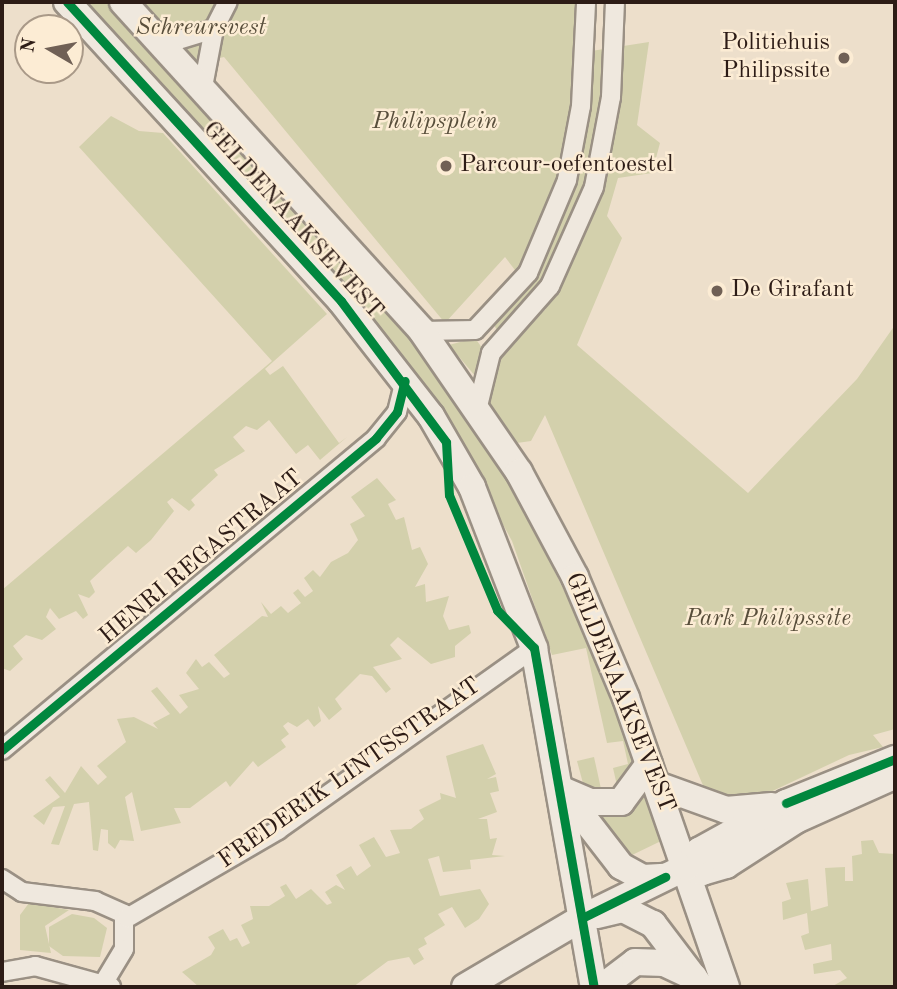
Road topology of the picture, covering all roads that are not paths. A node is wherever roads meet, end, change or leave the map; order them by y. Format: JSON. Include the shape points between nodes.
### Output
{"nodes":[{"id":1,"x":67,"y":2,"type":"edge"},
{"id":2,"x":123,"y":2,"type":"edge"},
{"id":3,"x":228,"y":2,"type":"edge"},
{"id":4,"x":586,"y":18,"type":"edge"},
{"id":5,"x":616,"y":18,"type":"edge"},
{"id":6,"x":214,"y":29,"type":"junction"},
{"id":7,"x":162,"y":46,"type":"junction"},
{"id":8,"x":203,"y":88,"type":"junction"},
{"id":9,"x":578,"y":121,"type":"junction"},
{"id":10,"x":605,"y":126,"type":"junction"},
{"id":11,"x":422,"y":331,"type":"junction"},
{"id":12,"x":405,"y":381,"type":"junction"},
{"id":13,"x":478,"y":406,"type":"junction"},
{"id":14,"x":534,"y":648,"type":"junction"},
{"id":15,"x":2,"y":750,"type":"edge"},
{"id":16,"x":895,"y":759,"type":"edge"},
{"id":17,"x":653,"y":774,"type":"junction"},
{"id":18,"x":895,"y":776,"type":"edge"},
{"id":19,"x":561,"y":789,"type":"junction"},
{"id":20,"x":786,"y":803,"type":"junction"},
{"id":21,"x":675,"y":872,"type":"junction"},
{"id":22,"x":2,"y":879,"type":"edge"},
{"id":23,"x":127,"y":918,"type":"junction"},
{"id":24,"x":582,"y":918,"type":"junction"},
{"id":25,"x":2,"y":972,"type":"edge"},
{"id":26,"x":698,"y":983,"type":"edge"},
{"id":27,"x":108,"y":985,"type":"edge"},
{"id":28,"x":466,"y":987,"type":"edge"},
{"id":29,"x":594,"y":987,"type":"edge"},
{"id":30,"x":602,"y":987,"type":"edge"},
{"id":31,"x":726,"y":987,"type":"edge"}],
"edges":[{"from":1,"to":12,"type":"main road","name":"GELDENAAKSEVEST","via":[[341,301]]},
{"from":2,"to":7,"type":"main road","name":"GELDENAAKSEVEST"},
{"from":3,"to":6,"type":"street"},
{"from":4,"to":5,"type":"street"},
{"from":4,"to":9,"type":"street"},
{"from":5,"to":10,"type":"street"},
{"from":6,"to":7,"type":"street"},
{"from":6,"to":8,"type":"street"},
{"from":7,"to":8,"type":"main road","name":"GELDENAAKSEVEST"},
{"from":8,"to":11,"type":"main road","name":"GELDENAAKSEVEST"},
{"from":9,"to":10,"type":"street"},
{"from":9,"to":11,"type":"street","via":[[561,202],[513,295],[475,330]]},
{"from":10,"to":13,"type":"street","via":[[594,187],[573,239],[534,309],[491,353]]},
{"from":11,"to":13,"type":"main road","name":"GELDENAAKSEVEST"},
{"from":12,"to":14,"type":"main road","name":"GELDENAAKSEVEST","via":[[477,497]]},
{"from":12,"to":15,"type":"street","name":"HENRI REGASTRAAT","via":[[397,412],[376,438]]},
{"from":13,"to":17,"type":"main road","name":"GELDENAAKSEVEST","via":[[571,569]]},
{"from":14,"to":19,"type":"main road","name":"GELDENAAKSEVEST"},
{"from":14,"to":23,"type":"street","name":"FREDERIK LINTSSTRAAT","via":[[278,830]]},
{"from":16,"to":20,"type":"main road"},
{"from":17,"to":19,"type":"main road","via":[[621,802],[590,802]]},
{"from":17,"to":20,"type":"main road","via":[[726,810]]},
{"from":17,"to":21,"type":"main road","name":"GELDENAAKSEVEST"},
{"from":18,"to":21,"type":"main road","via":[[796,820],[726,865],[702,872]]},
{"from":19,"to":21,"type":"main road","via":[[621,866],[643,878]]},
{"from":19,"to":24,"type":"main road","name":"GELDENAAKSEVEST"},
{"from":20,"to":21,"type":"main road","via":[[699,851]]},
{"from":21,"to":24,"type":"main road"},
{"from":21,"to":31,"type":"main road","name":"GELDENAAKSEVEST"},
{"from":22,"to":23,"type":"street","via":[[22,892],[112,905]]},
{"from":23,"to":27,"type":"street","via":[[124,949]]},
{"from":24,"to":26,"type":"main road","via":[[623,909],[653,924]]},
{"from":24,"to":28,"type":"main road"},
{"from":24,"to":29,"type":"main road","name":"GELDENAAKSEVEST"},
{"from":25,"to":27,"type":"street","via":[[35,966]]},
{"from":26,"to":30,"type":"main road","via":[[664,963],[635,962]]}]}
